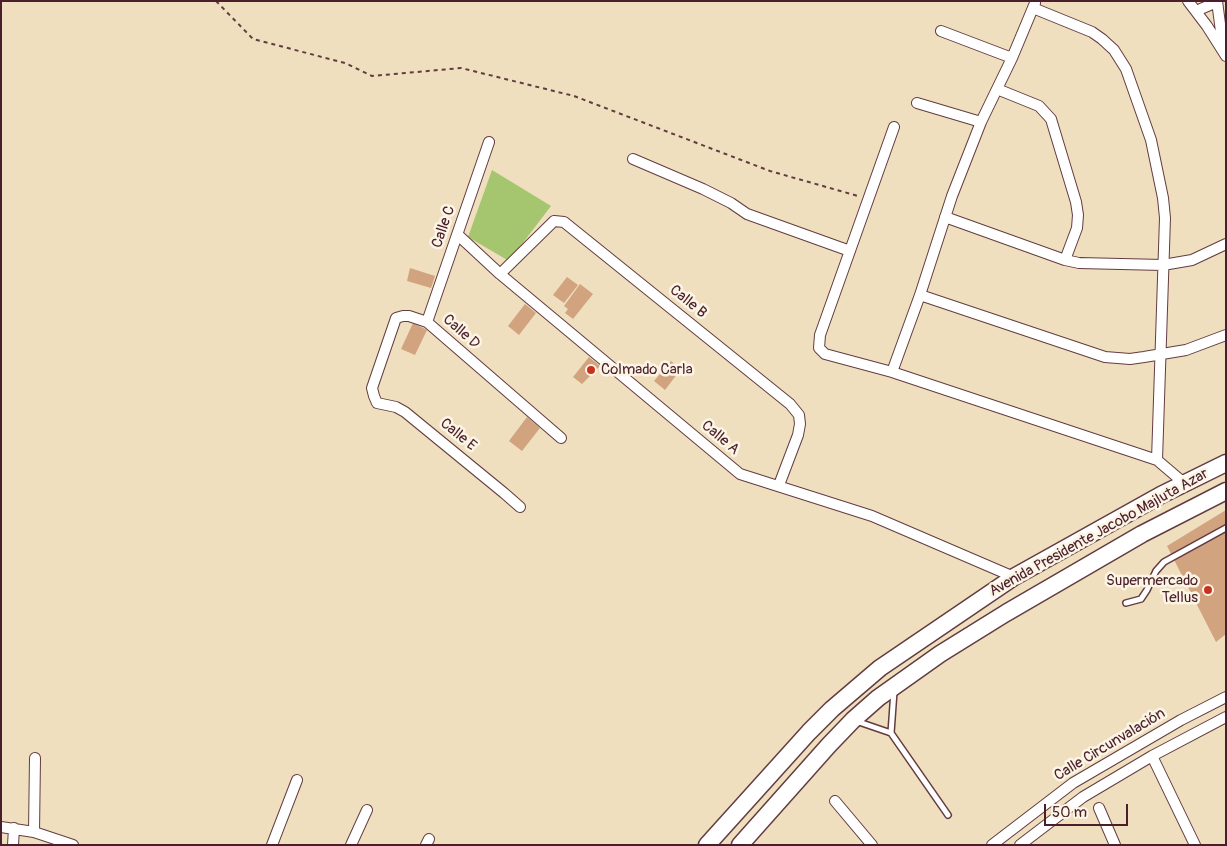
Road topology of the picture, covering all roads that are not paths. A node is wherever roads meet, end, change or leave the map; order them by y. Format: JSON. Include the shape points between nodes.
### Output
{"nodes":[{"id":1,"x":1188,"y":1,"type":"edge"},
{"id":2,"x":1217,"y":1,"type":"edge"},
{"id":3,"x":1034,"y":4,"type":"edge"},
{"id":4,"x":1196,"y":11,"type":"junction"},
{"id":5,"x":941,"y":31,"type":"dead end"},
{"id":6,"x":1225,"y":53,"type":"edge"},
{"id":7,"x":1012,"y":58,"type":"junction"},
{"id":8,"x":997,"y":89,"type":"junction"},
{"id":9,"x":917,"y":103,"type":"dead end"},
{"id":10,"x":982,"y":122,"type":"junction"},
{"id":11,"x":894,"y":127,"type":"dead end"},
{"id":12,"x":489,"y":142,"type":"dead end"},
{"id":13,"x":633,"y":159,"type":"dead end"},
{"id":14,"x":945,"y":217,"type":"junction"},
{"id":15,"x":458,"y":235,"type":"junction"},
{"id":16,"x":1226,"y":244,"type":"edge"},
{"id":17,"x":850,"y":251,"type":"junction"},
{"id":18,"x":1065,"y":260,"type":"junction"},
{"id":19,"x":1163,"y":265,"type":"junction"},
{"id":20,"x":500,"y":274,"type":"junction"},
{"id":21,"x":920,"y":295,"type":"junction"},
{"id":22,"x":427,"y":322,"type":"junction"},
{"id":23,"x":1226,"y":335,"type":"edge"},
{"id":24,"x":1160,"y":354,"type":"junction"},
{"id":25,"x":892,"y":372,"type":"junction"},
{"id":26,"x":374,"y":396,"type":"joint"},
{"id":27,"x":561,"y":438,"type":"dead end"},
{"id":28,"x":1157,"y":460,"type":"junction"},
{"id":29,"x":1226,"y":463,"type":"edge"},
{"id":30,"x":1184,"y":483,"type":"junction"},
{"id":31,"x":779,"y":486,"type":"junction"},
{"id":32,"x":1226,"y":492,"type":"edge"},
{"id":33,"x":520,"y":507,"type":"dead end"},
{"id":34,"x":1226,"y":528,"type":"edge"},
{"id":35,"x":1014,"y":577,"type":"junction"},
{"id":36,"x":1126,"y":603,"type":"dead end"},
{"id":37,"x":894,"y":687,"type":"junction"},
{"id":38,"x":1226,"y":697,"type":"edge"},
{"id":39,"x":1226,"y":717,"type":"edge"},
{"id":40,"x":853,"y":720,"type":"junction"},
{"id":41,"x":892,"y":733,"type":"junction"},
{"id":42,"x":1152,"y":756,"type":"junction"},
{"id":43,"x":35,"y":758,"type":"dead end"},
{"id":44,"x":297,"y":780,"type":"dead end"},
{"id":45,"x":834,"y":801,"type":"dead end"},
{"id":46,"x":1099,"y":808,"type":"dead end"},
{"id":47,"x":366,"y":810,"type":"dead end"},
{"id":48,"x":948,"y":815,"type":"dead end"},
{"id":49,"x":1,"y":827,"type":"edge"},
{"id":50,"x":14,"y":828,"type":"junction"},
{"id":51,"x":34,"y":832,"type":"junction"},
{"id":52,"x":1023,"y":844,"type":"edge"},
{"id":53,"x":13,"y":845,"type":"edge"},
{"id":54,"x":73,"y":845,"type":"edge"},
{"id":55,"x":272,"y":845,"type":"edge"},
{"id":56,"x":351,"y":845,"type":"edge"},
{"id":57,"x":707,"y":845,"type":"edge"},
{"id":58,"x":740,"y":845,"type":"edge"},
{"id":59,"x":872,"y":845,"type":"edge"},
{"id":60,"x":992,"y":845,"type":"edge"},
{"id":61,"x":1115,"y":845,"type":"edge"},
{"id":62,"x":1196,"y":845,"type":"edge"}],
"edges":[{"from":1,"to":4,"type":"street"},
{"from":2,"to":4,"type":"street"},
{"from":2,"to":6,"type":"street"},
{"from":3,"to":7,"type":"street"},
{"from":3,"to":19,"type":"street","via":[[1102,38],[1126,69],[1151,140],[1163,198]]},
{"from":4,"to":6,"type":"street"},
{"from":5,"to":7,"type":"street"},
{"from":7,"to":8,"type":"street"},
{"from":8,"to":10,"type":"street"},
{"from":8,"to":18,"type":"street","via":[[1040,106],[1051,119],[1078,215],[1077,228]]},
{"from":9,"to":10,"type":"street"},
{"from":10,"to":14,"type":"street"},
{"from":11,"to":17,"type":"street"},
{"from":12,"to":15,"type":"street","name":"Calle C"},
{"from":13,"to":17,"type":"street","via":[[703,188],[746,214]]},
{"from":14,"to":18,"type":"street"},
{"from":14,"to":21,"type":"street"},
{"from":15,"to":20,"type":"street","name":"Calle A"},
{"from":15,"to":22,"type":"street","name":"Calle C"},
{"from":16,"to":19,"type":"street","via":[[1192,260]]},
{"from":17,"to":25,"type":"street","via":[[820,335],[819,348],[825,354]]},
{"from":18,"to":19,"type":"street"},
{"from":19,"to":24,"type":"street"},
{"from":20,"to":31,"type":"street","name":"Calle A","via":[[730,467],[746,477]]},
{"from":20,"to":31,"type":"street","name":"Calle B","via":[[554,221],[564,222],[790,404],[799,415],[798,435]]},
{"from":21,"to":24,"type":"street","via":[[1105,357],[1130,359]]},
{"from":21,"to":25,"type":"street"},
{"from":22,"to":26,"type":"street","name":"Calle D","via":[[408,316],[396,318],[372,388]]},
{"from":22,"to":27,"type":"street","name":"Calle D"},
{"from":23,"to":24,"type":"street","via":[[1186,350]]},
{"from":24,"to":28,"type":"street"},
{"from":25,"to":28,"type":"street"},
{"from":26,"to":33,"type":"street","name":"Calle E","via":[[378,403],[396,407],[415,419]]},
{"from":28,"to":30,"type":"street"},
{"from":29,"to":30,"type":"main road","name":"Avenida Presidente Jacobo Majluta Azar"},
{"from":30,"to":35,"type":"main road","name":"Avenida Presidente Jacobo Majluta Azar"},
{"from":31,"to":35,"type":"street","name":"Calle A","via":[[872,516]]},
{"from":32,"to":37,"type":"main road","name":"Avenida Presidente Jacobo Majluta Azar","via":[[1142,534],[1006,612]]},
{"from":34,"to":36,"type":"lane","via":[[1164,562],[1141,599]]},
{"from":35,"to":57,"type":"main road","name":"Avenida Presidente Jacobo Majluta Azar","via":[[880,668],[832,709]]},
{"from":37,"to":40,"type":"main road","name":"Avenida Presidente Jacobo Majluta Azar"},
{"from":37,"to":41,"type":"lane"},
{"from":38,"to":60,"type":"street","name":"Calle Circunvalación","via":[[1073,783]]},
{"from":39,"to":42,"type":"street","name":"Calle Circunvalación"},
{"from":40,"to":41,"type":"lane"},
{"from":40,"to":58,"type":"main road","name":"Avenida Presidente Jacobo Majluta Azar"},
{"from":41,"to":48,"type":"lane"},
{"from":42,"to":52,"type":"street","name":"Calle Circunvalación","via":[[1083,797]]},
{"from":42,"to":62,"type":"street"},
{"from":43,"to":51,"type":"street"},
{"from":44,"to":55,"type":"street"},
{"from":45,"to":59,"type":"street"},
{"from":46,"to":61,"type":"street"},
{"from":47,"to":56,"type":"street"},
{"from":49,"to":50,"type":"street"},
{"from":50,"to":51,"type":"street"},
{"from":50,"to":53,"type":"street"},
{"from":51,"to":54,"type":"street"}]}
